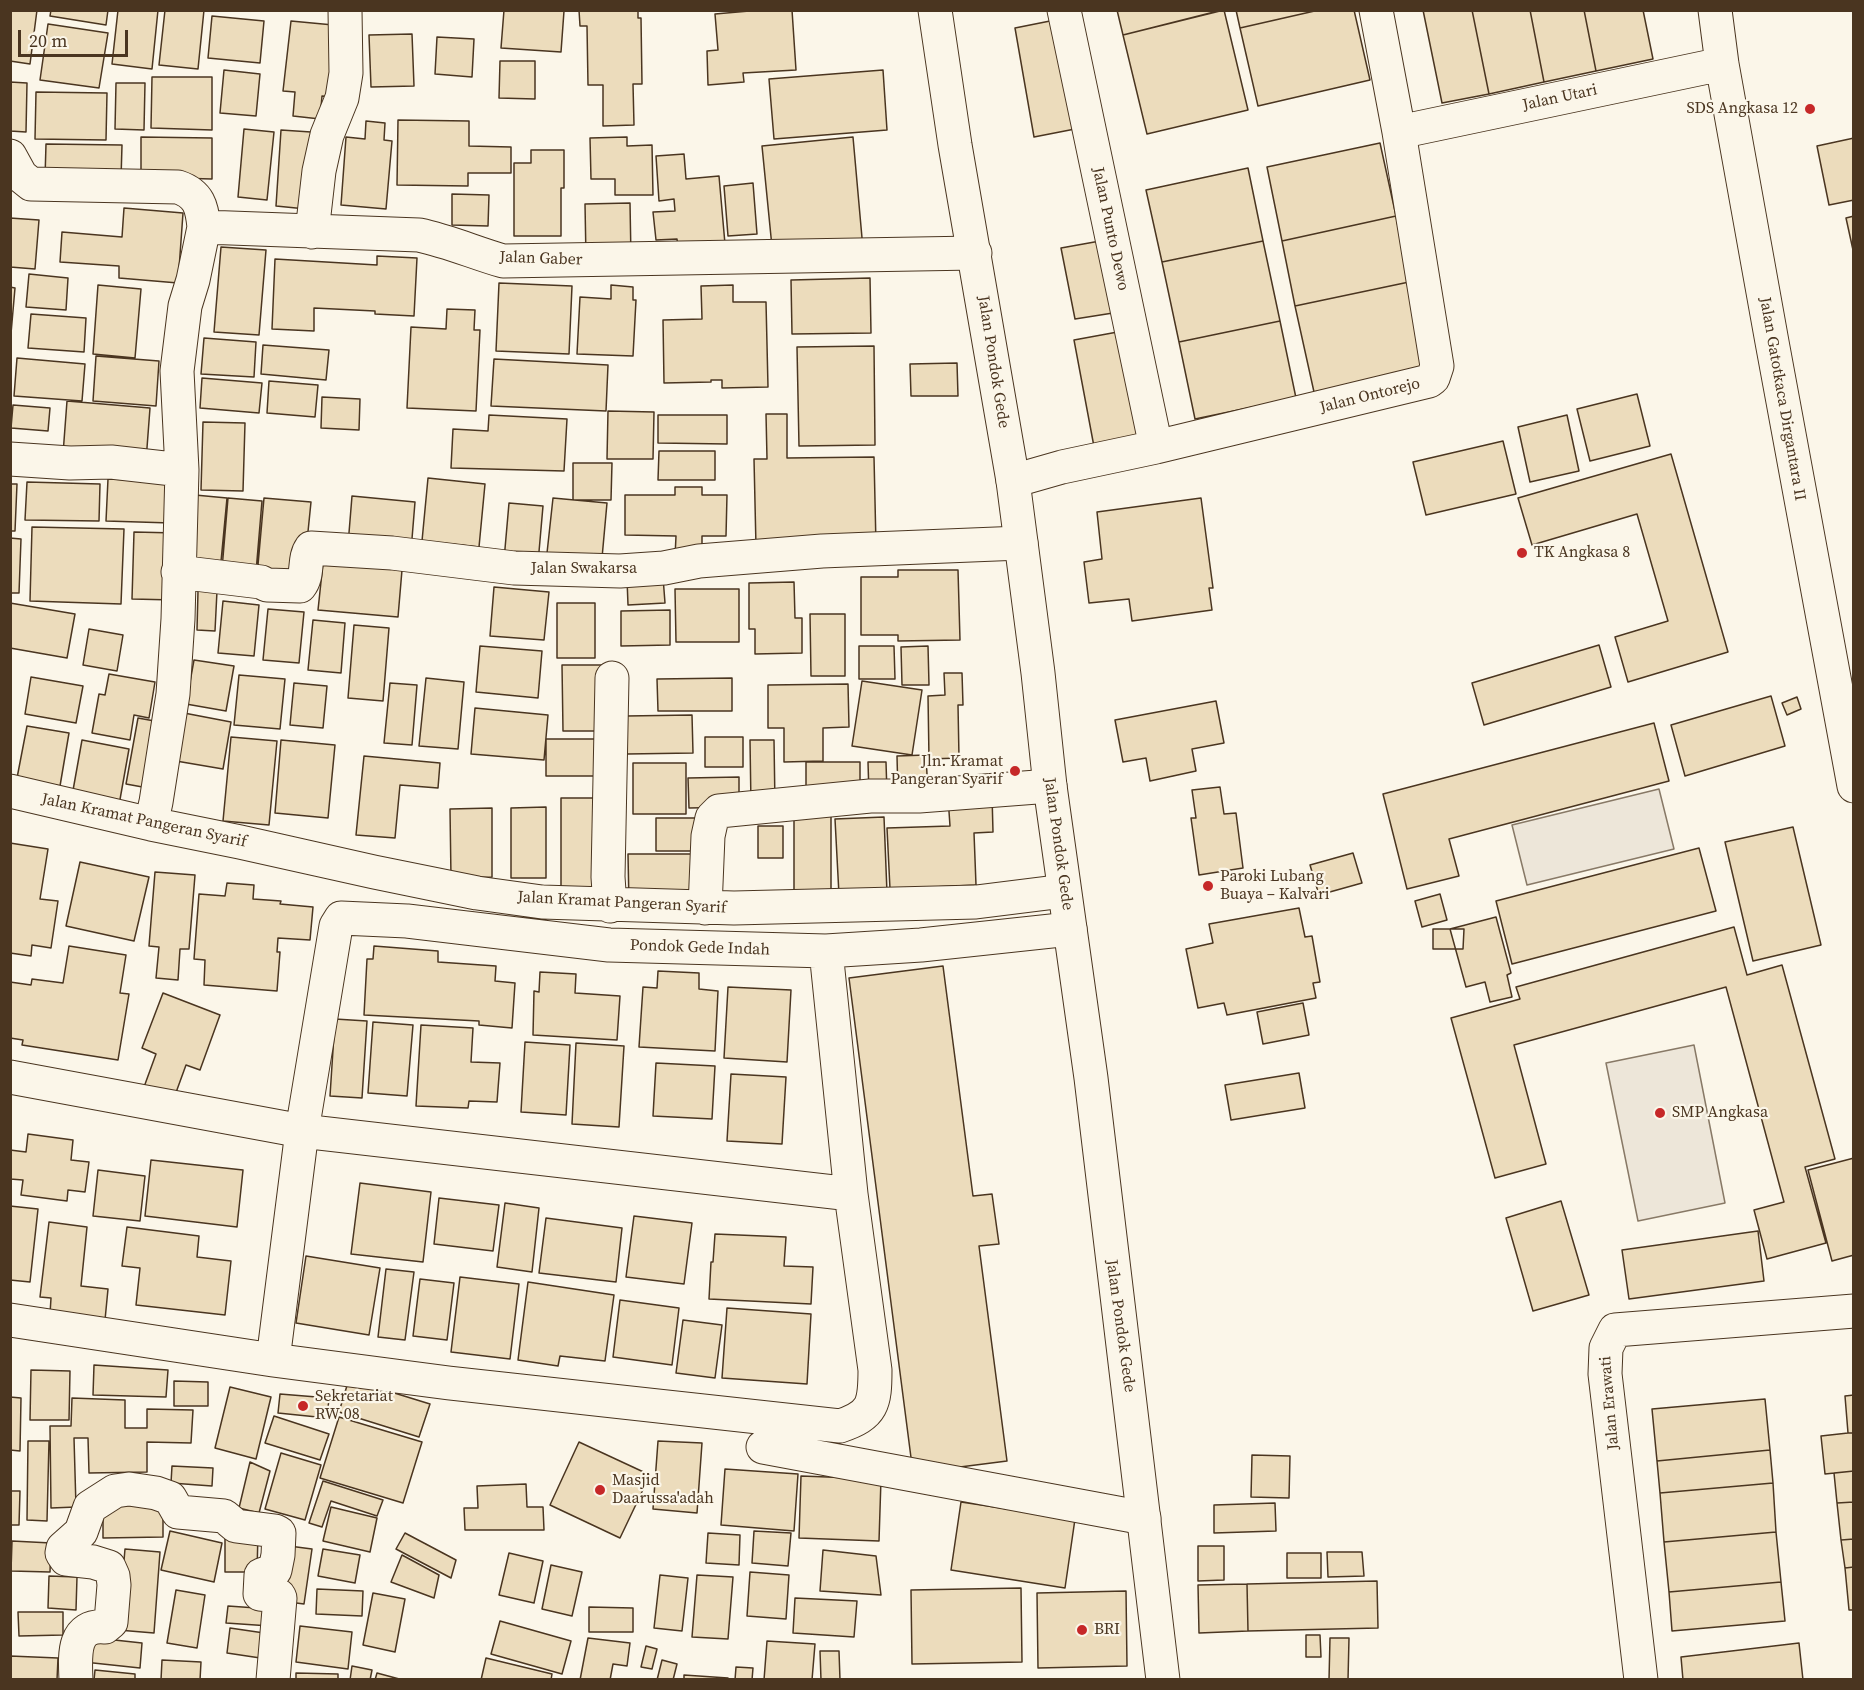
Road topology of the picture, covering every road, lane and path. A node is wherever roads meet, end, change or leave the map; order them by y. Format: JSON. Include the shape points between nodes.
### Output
{"nodes":[{"id":1,"x":345,"y":10,"type":"edge"},
{"id":2,"x":935,"y":10,"type":"edge"},
{"id":3,"x":1064,"y":10,"type":"edge"},
{"id":4,"x":1376,"y":10,"type":"edge"},
{"id":5,"x":1715,"y":10,"type":"edge"},
{"id":6,"x":1722,"y":64,"type":"junction"},
{"id":7,"x":1399,"y":132,"type":"junction"},
{"id":8,"x":10,"y":156,"type":"edge"},
{"id":9,"x":204,"y":227,"type":"junction"},
{"id":10,"x":312,"y":232,"type":"junction"},
{"id":11,"x":975,"y":253,"type":"junction"},
{"id":12,"x":1156,"y":447,"type":"junction"},
{"id":13,"x":10,"y":459,"type":"edge"},
{"id":14,"x":182,"y":470,"type":"junction"},
{"id":15,"x":1013,"y":481,"type":"junction"},
{"id":16,"x":1021,"y":543,"type":"junction"},
{"id":17,"x":178,"y":572,"type":"junction"},
{"id":18,"x":612,"y":678,"type":"dead end"},
{"id":19,"x":1050,"y":786,"type":"junction"},
{"id":20,"x":1854,"y":786,"type":"edge"},
{"id":21,"x":10,"y":790,"type":"edge"},
{"id":22,"x":151,"y":824,"type":"junction"},
{"id":23,"x":1064,"y":891,"type":"junction"},
{"id":24,"x":610,"y":906,"type":"junction"},
{"id":25,"x":705,"y":908,"type":"junction"},
{"id":26,"x":1070,"y":929,"type":"junction"},
{"id":27,"x":826,"y":951,"type":"junction"},
{"id":28,"x":10,"y":1077,"type":"edge"},
{"id":29,"x":302,"y":1131,"type":"junction"},
{"id":30,"x":851,"y":1194,"type":"junction"},
{"id":31,"x":1854,"y":1311,"type":"edge"},
{"id":32,"x":10,"y":1320,"type":"edge"},
{"id":33,"x":273,"y":1360,"type":"junction"},
{"id":34,"x":763,"y":1447,"type":"dead end"},
{"id":35,"x":1144,"y":1518,"type":"junction"},
{"id":36,"x":76,"y":1680,"type":"edge"},
{"id":37,"x":273,"y":1680,"type":"edge"},
{"id":38,"x":1163,"y":1680,"type":"edge"},
{"id":39,"x":1641,"y":1680,"type":"edge"}],
"edges":[{"from":1,"to":10,"type":"street","via":[[342,98],[327,135]]},
{"from":2,"to":11,"type":"street","name":"Jalan Pondok Gede"},
{"from":3,"to":12,"type":"street","name":"Jalan Punto Dewo"},
{"from":4,"to":7,"type":"street","name":"Jalan Ontorejo"},
{"from":5,"to":6,"type":"street","name":"Jalan Gatotkaca Dirgantara II"},
{"from":6,"to":7,"type":"street","name":"Jalan Utari"},
{"from":6,"to":20,"type":"street","name":"Jalan Gatotkaca Dirgantara II"},
{"from":7,"to":12,"type":"street","name":"Jalan Ontorejo","via":[[1437,366],[1433,378]]},
{"from":8,"to":9,"type":"street","via":[[21,176],[31,184],[187,190],[198,199]]},
{"from":9,"to":10,"type":"street","name":"Jalan Gaber"},
{"from":9,"to":14,"type":"street","via":[[185,306],[177,371]]},
{"from":10,"to":11,"type":"street","name":"Jalan Gaber","via":[[419,235],[503,261]]},
{"from":11,"to":15,"type":"street","name":"Jalan Pondok Gede"},
{"from":12,"to":15,"type":"street","name":"Jalan Ontorejo"},
{"from":13,"to":14,"type":"street","via":[[111,462]]},
{"from":14,"to":17,"type":"street"},
{"from":15,"to":16,"type":"street","name":"Jalan Pondok Gede"},
{"from":16,"to":17,"type":"street","name":"Jalan Swakarsa","via":[[822,551],[620,571],[514,568],[311,548],[305,580],[300,586]]},
{"from":16,"to":19,"type":"street","name":"Jalan Pondok Gede"},
{"from":17,"to":22,"type":"street","via":[[173,694]]},
{"from":18,"to":24,"type":"street"},
{"from":19,"to":23,"type":"street","name":"Jalan Pondok Gede"},
{"from":19,"to":25,"type":"street","via":[[870,796],[719,811],[712,818],[708,836]]},
{"from":21,"to":22,"type":"street","name":"Jalan Kramat Pangeran Syarif"},
{"from":22,"to":24,"type":"street","name":"Jalan Kramat Pangeran Syarif","via":[[477,893]]},
{"from":23,"to":25,"type":"street","name":"Jalan Kramat Pangeran Syarif","via":[[976,902]]},
{"from":23,"to":26,"type":"street","name":"Jalan Pondok Gede"},
{"from":24,"to":25,"type":"street","name":"Jalan Kramat Pangeran Syarif"},
{"from":26,"to":27,"type":"street","name":"Pondok Gede Indah"},
{"from":26,"to":35,"type":"street","name":"Jalan Pondok Gede"},
{"from":27,"to":29,"type":"street","name":"Pondok Gede Indah","via":[[609,945],[345,916],[336,926]]},
{"from":27,"to":30,"type":"street"},
{"from":28,"to":29,"type":"street"},
{"from":29,"to":30,"type":"street"},
{"from":29,"to":33,"type":"street"},
{"from":30,"to":33,"type":"street","via":[[875,1395],[866,1414],[840,1426],[461,1385]]},
{"from":31,"to":39,"type":"street","name":"Jalan Erawati","via":[[1615,1330],[1606,1348],[1605,1374]]},
{"from":32,"to":33,"type":"street"},
{"from":34,"to":35,"type":"street"},
{"from":35,"to":38,"type":"street","name":"Jalan Pondok Gede"},
{"from":36,"to":37,"type":"street","via":[[75,1655],[84,1631],[111,1622],[113,1576],[109,1567],[66,1559],[63,1548],[81,1532],[90,1507],[115,1491],[129,1489],[170,1498],[178,1512],[224,1516],[236,1526],[279,1533],[275,1570],[261,1575],[260,1594],[280,1598]]}]}
